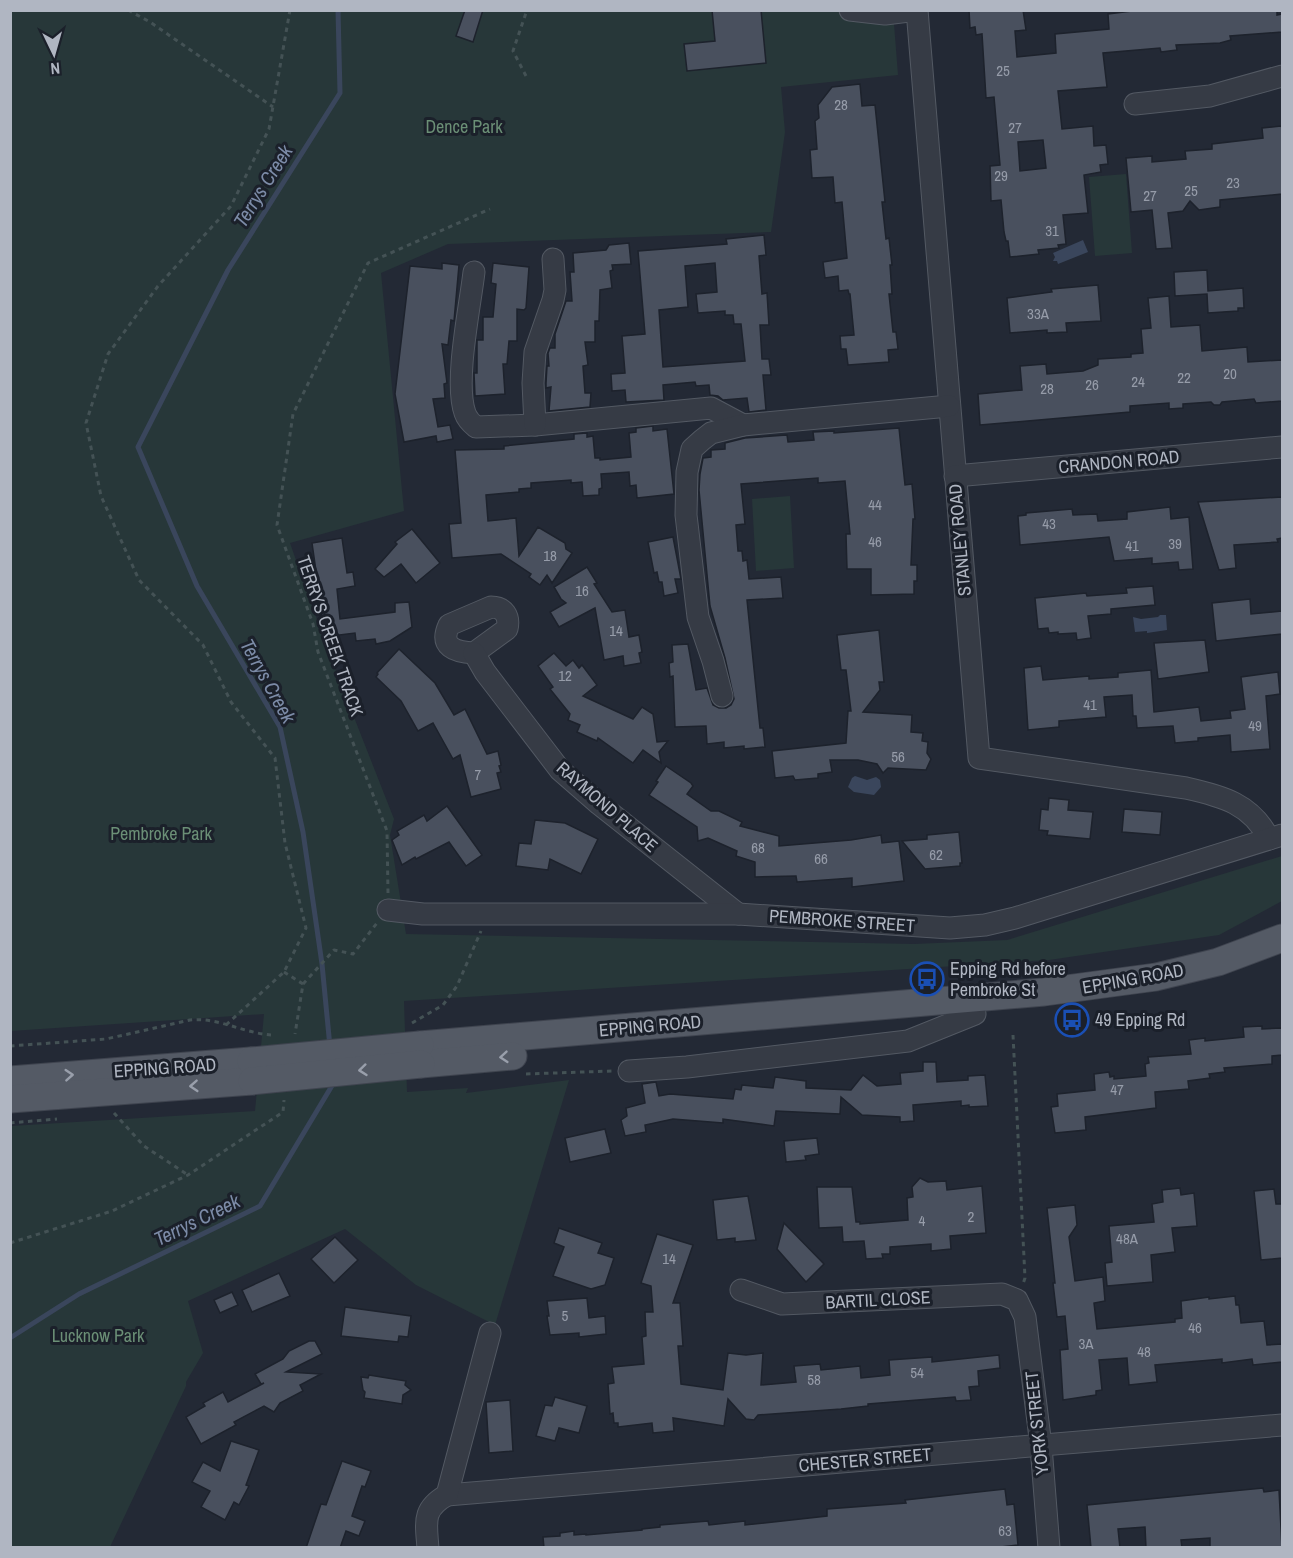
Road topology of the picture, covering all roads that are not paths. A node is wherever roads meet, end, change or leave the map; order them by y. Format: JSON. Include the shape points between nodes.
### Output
{"nodes":[{"id":1,"x":850,"y":10,"type":"edge"},
{"id":2,"x":917,"y":10,"type":"edge"},
{"id":3,"x":1282,"y":76,"type":"edge"},
{"id":4,"x":1136,"y":104,"type":"dead end"},
{"id":5,"x":554,"y":259,"type":"dead end"},
{"id":6,"x":474,"y":272,"type":"dead end"},
{"id":7,"x":949,"y":406,"type":"junction"},
{"id":8,"x":535,"y":425,"type":"junction"},
{"id":9,"x":743,"y":425,"type":"junction"},
{"id":10,"x":1282,"y":447,"type":"edge"},
{"id":11,"x":955,"y":477,"type":"junction"},
{"id":12,"x":474,"y":653,"type":"dead end"},
{"id":13,"x":722,"y":696,"type":"dead end"},
{"id":14,"x":1276,"y":837,"type":"edge"},
{"id":15,"x":388,"y":910,"type":"road end"},
{"id":16,"x":738,"y":914,"type":"junction"},
{"id":17,"x":1282,"y":938,"type":"edge"},
{"id":18,"x":1282,"y":957,"type":"edge"},
{"id":19,"x":975,"y":1014,"type":"junction"},
{"id":20,"x":417,"y":1044,"type":"junction"},
{"id":21,"x":251,"y":1071,"type":"junction"},
{"id":22,"x":629,"y":1071,"type":"road end"},
{"id":23,"x":10,"y":1080,"type":"edge"},
{"id":24,"x":10,"y":1099,"type":"edge"},
{"id":25,"x":741,"y":1290,"type":"dead end"},
{"id":26,"x":1017,"y":1300,"type":"joint"},
{"id":27,"x":490,"y":1334,"type":"dead end"},
{"id":28,"x":1282,"y":1425,"type":"edge"},
{"id":29,"x":1041,"y":1446,"type":"junction"},
{"id":30,"x":447,"y":1495,"type":"junction"},
{"id":31,"x":428,"y":1548,"type":"edge"},
{"id":32,"x":1049,"y":1548,"type":"edge"}],
"edges":[{"from":1,"to":2,"type":"street","via":[[885,14]]},
{"from":2,"to":7,"type":"street","name":"STANLEY ROAD"},
{"from":3,"to":4,"type":"street","via":[[1210,96]]},
{"from":5,"to":8,"type":"street","via":[[553,300],[534,352]]},
{"from":6,"to":8,"type":"street","via":[[461,377],[465,412],[476,427]]},
{"from":7,"to":9,"type":"street"},
{"from":7,"to":11,"type":"street","name":"STANLEY ROAD"},
{"from":8,"to":9,"type":"street","via":[[711,408]]},
{"from":9,"to":13,"type":"street","via":[[711,433],[702,440],[692,449],[687,472],[686,515],[698,618]]},
{"from":10,"to":11,"type":"street","name":"CRANDON ROAD"},
{"from":11,"to":14,"type":"street","name":"STANLEY ROAD","via":[[979,758],[1215,794],[1255,816]]},
{"from":12,"to":16,"type":"street","name":"RAYMOND PLACE","via":[[560,770]]},
{"from":14,"to":16,"type":"street","name":"PEMBROKE STREET","via":[[985,926],[950,928]]},
{"from":15,"to":16,"type":"street","name":"PEMBROKE STREET","via":[[423,914]]},
{"from":17,"to":20,"type":"main road","name":"EPPING ROAD","via":[[1218,962],[1126,983]]},
{"from":18,"to":19,"type":"main road","name":"EPPING ROAD","via":[[1221,978],[1130,999]]},
{"from":19,"to":20,"type":"main road","name":"EPPING ROAD","one_way":true},
{"from":19,"to":22,"type":"street","via":[[908,1041]]},
{"from":20,"to":21,"type":"main road","name":"EPPING ROAD","bridge":true},
{"from":23,"to":21,"type":"main road","name":"EPPING ROAD","one_way":true},
{"from":21,"to":24,"type":"main road","name":"EPPING ROAD","one_way":true},
{"from":25,"to":26,"type":"street","name":"BARTIL CLOSE","via":[[782,1304],[1002,1294]]},
{"from":26,"to":29,"type":"street","name":"YORK STREET","via":[[1025,1317]]},
{"from":27,"to":30,"type":"street"},
{"from":28,"to":29,"type":"street","name":"CHESTER STREET"},
{"from":29,"to":30,"type":"street","name":"CHESTER STREET"},
{"from":29,"to":32,"type":"street","name":"YORK STREET"},
{"from":30,"to":31,"type":"street","via":[[435,1501],[428,1511]]}]}
